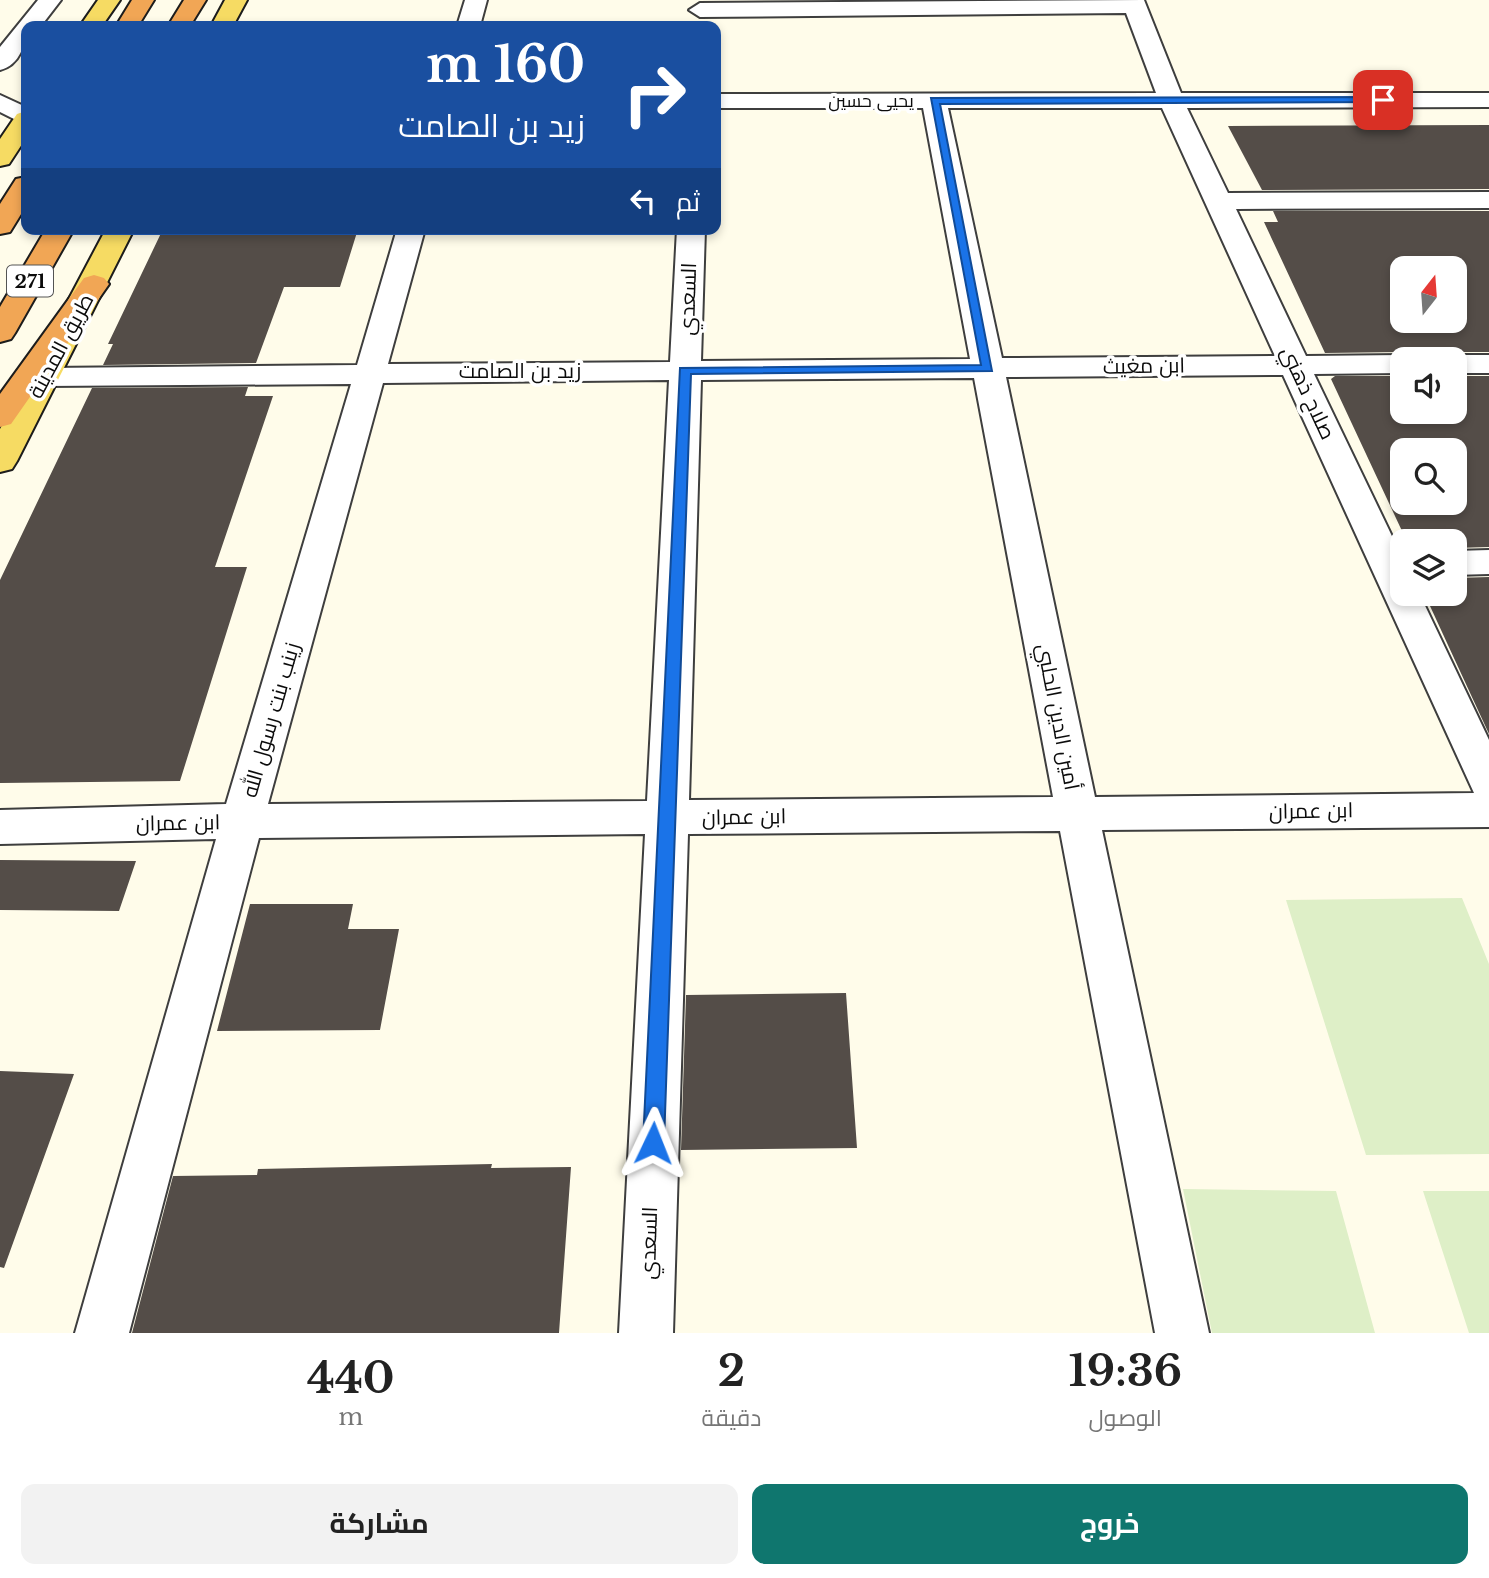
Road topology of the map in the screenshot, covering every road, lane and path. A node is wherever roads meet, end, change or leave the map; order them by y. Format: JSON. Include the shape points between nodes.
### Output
{"nodes":[{"id":1,"x":50,"y":0,"type":"edge"},
{"id":2,"x":109,"y":0,"type":"edge"},
{"id":3,"x":143,"y":0,"type":"edge"},
{"id":4,"x":195,"y":0,"type":"edge"},
{"id":5,"x":236,"y":0,"type":"edge"},
{"id":6,"x":476,"y":0,"type":"edge"},
{"id":7,"x":1134,"y":3,"type":"edge"},
{"id":8,"x":700,"y":12,"type":"edge"},
{"id":9,"x":34,"y":21,"type":"edge"},
{"id":10,"x":94,"y":21,"type":"edge"},
{"id":11,"x":130,"y":21,"type":"edge"},
{"id":12,"x":182,"y":21,"type":"edge"},
{"id":13,"x":225,"y":21,"type":"edge"},
{"id":14,"x":470,"y":21,"type":"edge"},
{"id":15,"x":21,"y":37,"type":"edge"},
{"id":16,"x":0,"y":63,"type":"edge"},
{"id":17,"x":934,"y":100,"type":"junction"},
{"id":18,"x":1171,"y":100,"type":"junction"},
{"id":19,"x":1489,"y":100,"type":"edge"},
{"id":20,"x":721,"y":101,"type":"edge"},
{"id":21,"x":0,"y":102,"type":"edge"},
{"id":22,"x":21,"y":115,"type":"edge"},
{"id":23,"x":21,"y":125,"type":"edge"},
{"id":24,"x":2,"y":153,"type":"edge"},
{"id":25,"x":21,"y":193,"type":"edge"},
{"id":26,"x":1489,"y":200,"type":"edge"},
{"id":27,"x":1218,"y":201,"type":"junction"},
{"id":28,"x":0,"y":226,"type":"edge"},
{"id":29,"x":57,"y":235,"type":"edge"},
{"id":30,"x":117,"y":235,"type":"edge"},
{"id":31,"x":409,"y":235,"type":"edge"},
{"id":32,"x":691,"y":235,"type":"edge"},
{"id":33,"x":94,"y":284,"type":"junction"},
{"id":34,"x":0,"y":333,"type":"edge"},
{"id":35,"x":1294,"y":364,"type":"junction"},
{"id":36,"x":1390,"y":364,"type":"edge"},
{"id":37,"x":1467,"y":364,"type":"edge"},
{"id":38,"x":1489,"y":364,"type":"edge"},
{"id":39,"x":991,"y":368,"type":"junction"},
{"id":40,"x":685,"y":370,"type":"junction"},
{"id":41,"x":370,"y":372,"type":"junction"},
{"id":42,"x":46,"y":377,"type":"junction"},
{"id":43,"x":0,"y":417,"type":"edge"},
{"id":44,"x":0,"y":461,"type":"edge"},
{"id":45,"x":1390,"y":556,"type":"edge"},
{"id":46,"x":1489,"y":562,"type":"edge"},
{"id":47,"x":1467,"y":563,"type":"edge"},
{"id":48,"x":1412,"y":606,"type":"edge"},
{"id":49,"x":1489,"y":783,"type":"edge"},
{"id":50,"x":1489,"y":810,"type":"edge"},
{"id":51,"x":1077,"y":814,"type":"junction"},
{"id":52,"x":667,"y":817,"type":"junction"},
{"id":53,"x":242,"y":821,"type":"junction"},
{"id":54,"x":0,"y":827,"type":"edge"},
{"id":55,"x":102,"y":1333,"type":"edge"},
{"id":56,"x":646,"y":1333,"type":"edge"},
{"id":57,"x":1182,"y":1333,"type":"edge"}],
"edges":[{"from":1,"to":9,"type":"street"},
{"from":2,"to":10,"type":"main road"},
{"from":3,"to":11,"type":"highway"},
{"from":4,"to":12,"type":"highway"},
{"from":5,"to":13,"type":"main road"},
{"from":6,"to":14,"type":"street"},
{"from":7,"to":8,"type":"street"},
{"from":7,"to":18,"type":"street","name":"صلاح ذهني"},
{"from":15,"to":16,"type":"street"},
{"from":17,"to":18,"type":"street","name":"يحيى حسين"},
{"from":17,"to":20,"type":"street","name":"يحيى حسين"},
{"from":17,"to":39,"type":"street","name":"أمين الدين الحلبي"},
{"from":18,"to":19,"type":"street","name":"يحيى حسين"},
{"from":18,"to":27,"type":"street","name":"صلاح ذهني"},
{"from":21,"to":22,"type":"street"},
{"from":23,"to":24,"type":"main road"},
{"from":25,"to":28,"type":"highway"},
{"from":26,"to":27,"type":"street"},
{"from":27,"to":35,"type":"street","name":"صلاح ذهني"},
{"from":29,"to":34,"type":"highway","number":"271"},
{"from":30,"to":33,"type":"main road","name":"طريق المدينة"},
{"from":31,"to":41,"type":"street","name":"زينب بنت رسول الله"},
{"from":32,"to":40,"type":"street","name":"السعدي"},
{"from":33,"to":42,"type":"main road","name":"طريق المدينة"},
{"from":33,"to":43,"type":"highway"},
{"from":35,"to":36,"type":"street","name":"ابن مغيث"},
{"from":35,"to":39,"type":"street","name":"ابن مغيث"},
{"from":35,"to":45,"type":"street","name":"صلاح ذهني"},
{"from":37,"to":38,"type":"street"},
{"from":39,"to":40,"type":"street","name":"زيد بن الصامت"},
{"from":39,"to":51,"type":"street","name":"أمين الدين الحلبي"},
{"from":40,"to":41,"type":"street","name":"زيد بن الصامت"},
{"from":40,"to":52,"type":"street","name":"السعدي"},
{"from":41,"to":42,"type":"street","name":"زيد بن الصامت"},
{"from":41,"to":53,"type":"street","name":"زينب بنت رسول الله"},
{"from":42,"to":44,"type":"main road","name":"طريق المدينة"},
{"from":46,"to":47,"type":"street"},
{"from":48,"to":49,"type":"street","name":"صلاح ذهني"},
{"from":50,"to":51,"type":"street","name":"ابن عمران"},
{"from":51,"to":52,"type":"street","name":"ابن عمران"},
{"from":51,"to":57,"type":"street","name":"أمين الدين الحلبي"},
{"from":52,"to":53,"type":"street","name":"ابن عمران"},
{"from":52,"to":56,"type":"street","name":"السعدي"},
{"from":53,"to":54,"type":"street","name":"ابن عمران"},
{"from":53,"to":55,"type":"street","name":"زينب بنت رسول الله"}]}
